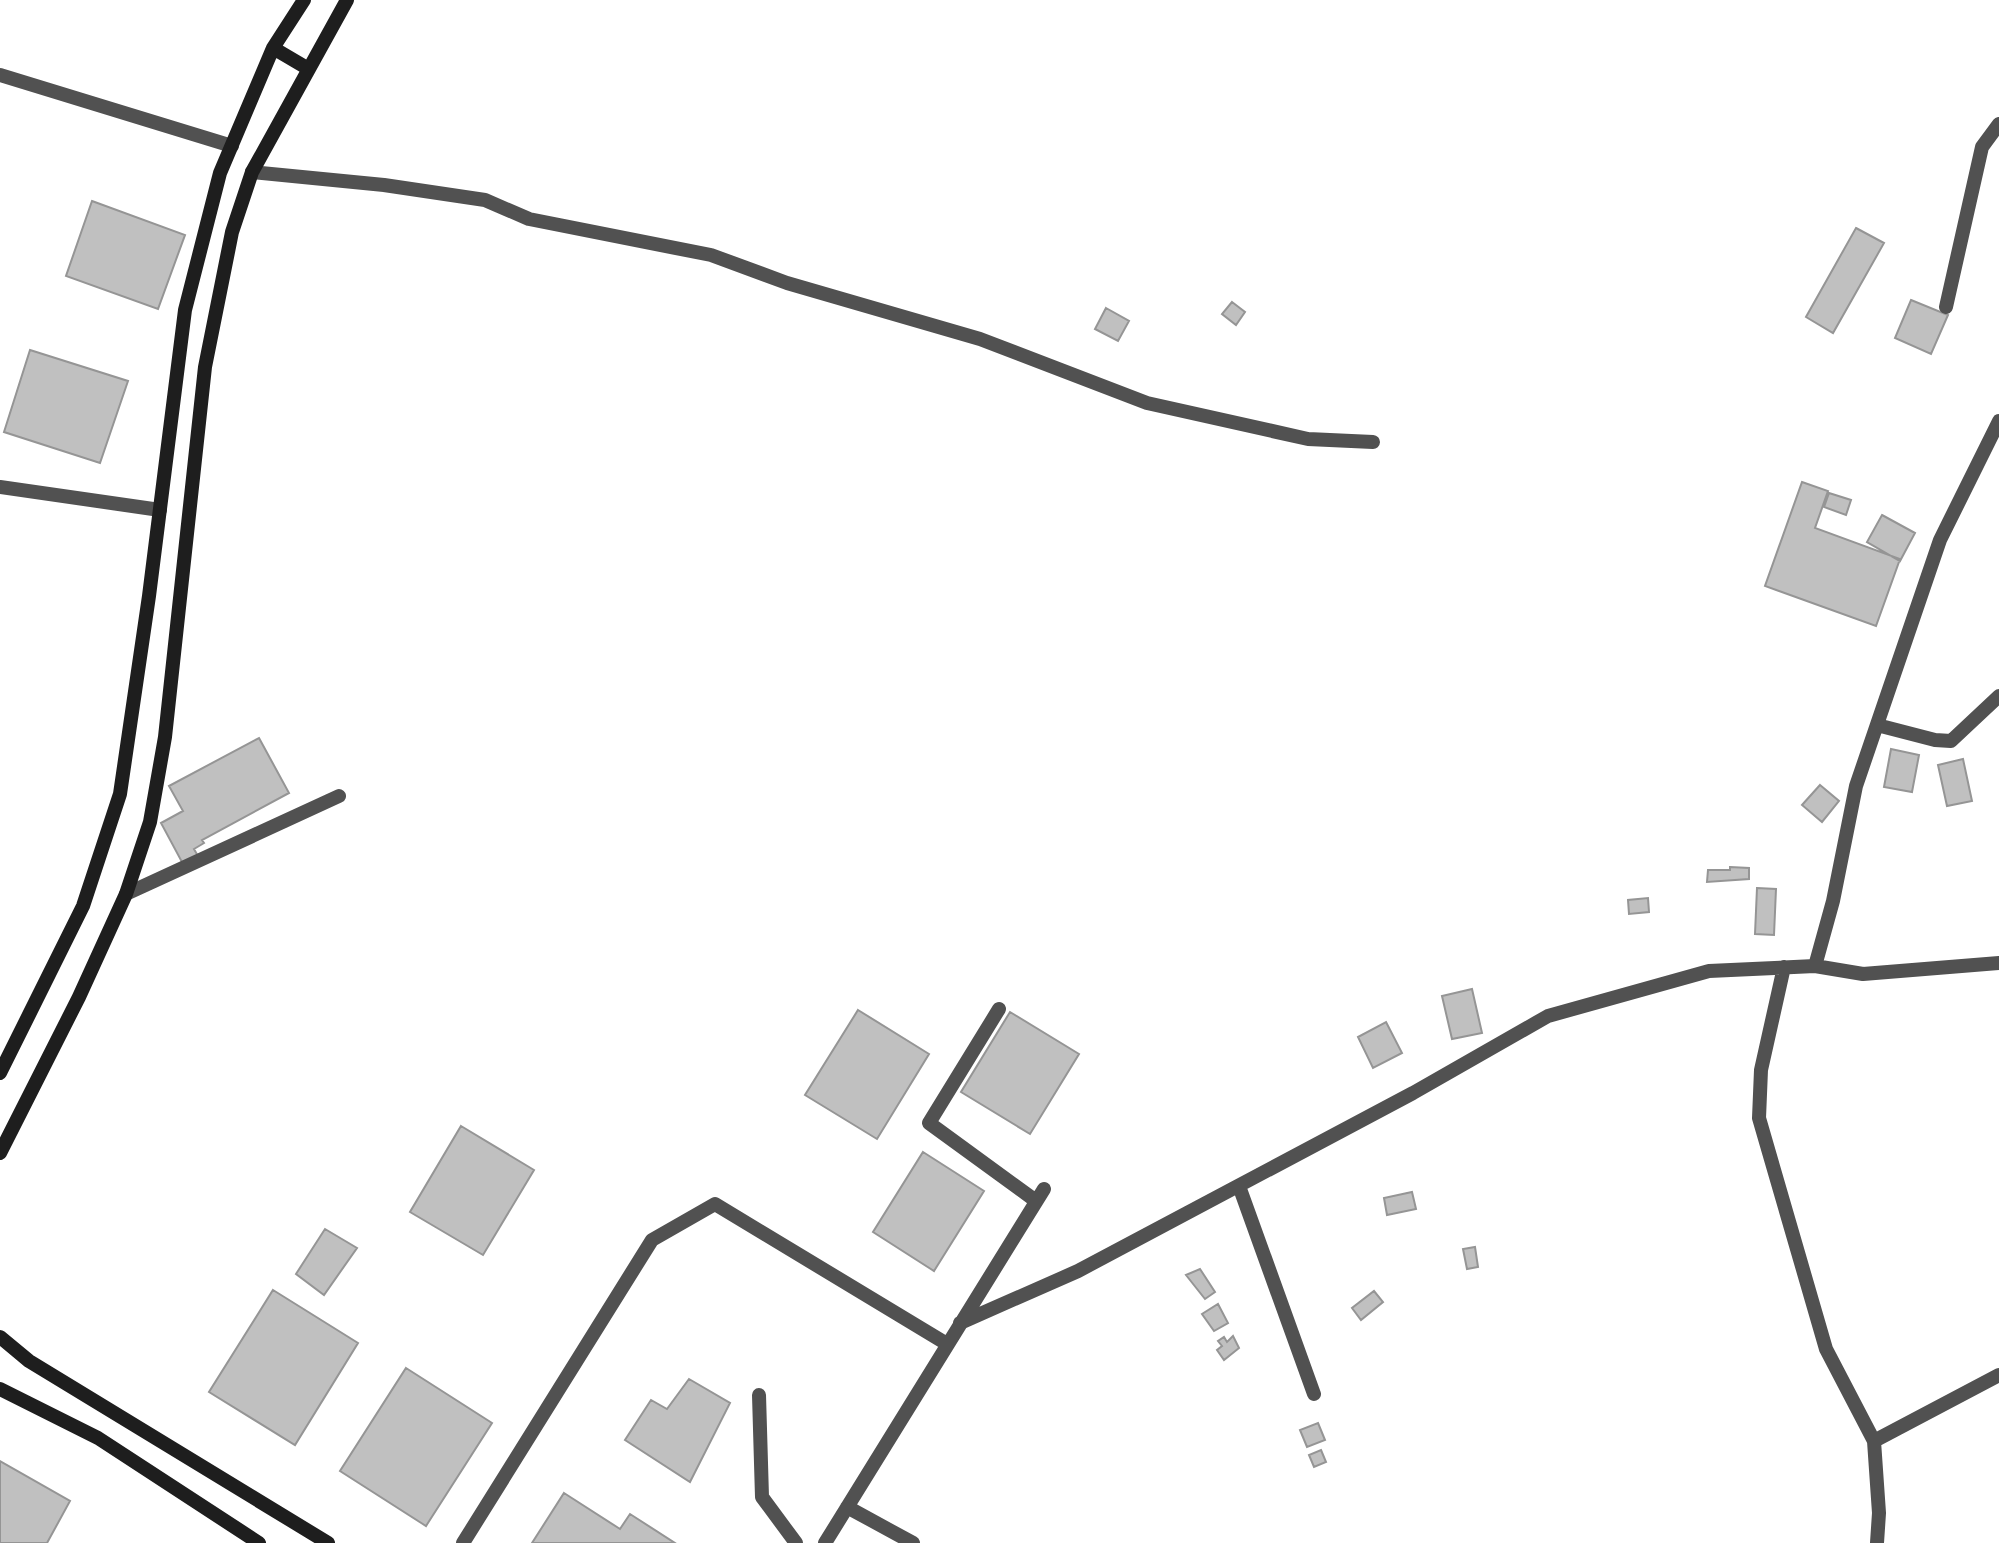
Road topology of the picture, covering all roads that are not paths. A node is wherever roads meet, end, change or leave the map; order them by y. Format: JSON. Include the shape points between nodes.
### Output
{"nodes":[{"id":1,"x":304,"y":0,"type":"edge"},
{"id":2,"x":347,"y":0,"type":"edge"},
{"id":3,"x":273,"y":48,"type":"junction"},
{"id":4,"x":307,"y":68,"type":"junction"},
{"id":5,"x":0,"y":75,"type":"edge"},
{"id":6,"x":1999,"y":124,"type":"edge"},
{"id":7,"x":232,"y":146,"type":"junction"},
{"id":8,"x":252,"y":172,"type":"junction"},
{"id":9,"x":1946,"y":307,"type":"dead end"},
{"id":10,"x":1999,"y":421,"type":"edge"},
{"id":11,"x":1373,"y":442,"type":"dead end"},
{"id":12,"x":0,"y":487,"type":"edge"},
{"id":13,"x":160,"y":510,"type":"junction"},
{"id":14,"x":1999,"y":696,"type":"edge"},
{"id":15,"x":1877,"y":725,"type":"junction"},
{"id":16,"x":339,"y":796,"type":"dead end"},
{"id":17,"x":126,"y":894,"type":"junction"},
{"id":18,"x":1999,"y":963,"type":"edge"},
{"id":19,"x":1815,"y":966,"type":"junction"},
{"id":20,"x":1784,"y":967,"type":"junction"},
{"id":21,"x":999,"y":1009,"type":"dead end"},
{"id":22,"x":0,"y":1073,"type":"edge"},
{"id":23,"x":2,"y":1144,"type":"edge"},
{"id":24,"x":1239,"y":1186,"type":"junction"},
{"id":25,"x":960,"y":1323,"type":"junction"},
{"id":26,"x":0,"y":1337,"type":"edge"},
{"id":27,"x":947,"y":1344,"type":"junction"},
{"id":28,"x":1999,"y":1376,"type":"edge"},
{"id":29,"x":0,"y":1390,"type":"edge"},
{"id":30,"x":1314,"y":1394,"type":"dead end"},
{"id":31,"x":759,"y":1395,"type":"dead end"},
{"id":32,"x":1874,"y":1441,"type":"junction"},
{"id":33,"x":847,"y":1507,"type":"junction"},
{"id":34,"x":260,"y":1543,"type":"edge"},
{"id":35,"x":328,"y":1543,"type":"edge"},
{"id":36,"x":463,"y":1543,"type":"edge"},
{"id":37,"x":796,"y":1543,"type":"edge"},
{"id":38,"x":825,"y":1543,"type":"edge"},
{"id":39,"x":913,"y":1543,"type":"edge"},
{"id":40,"x":1877,"y":1543,"type":"edge"}],
"edges":[{"from":1,"to":3,"type":"main road"},
{"from":2,"to":4,"type":"main road"},
{"from":3,"to":4,"type":"main road"},
{"from":3,"to":7,"type":"main road"},
{"from":4,"to":8,"type":"main road"},
{"from":5,"to":7,"type":"street"},
{"from":6,"to":9,"type":"street","via":[[1982,146]]},
{"from":7,"to":13,"type":"main road","via":[[220,173],[186,310]]},
{"from":8,"to":11,"type":"street","via":[[485,200],[529,219],[711,255],[787,283],[980,339],[1147,403],[1308,439]]},
{"from":8,"to":17,"type":"main road","via":[[232,232],[205,367],[165,737],[150,822]]},
{"from":10,"to":15,"type":"street","via":[[1940,540]]},
{"from":12,"to":13,"type":"street"},
{"from":13,"to":22,"type":"main road","via":[[120,794],[83,906]]},
{"from":14,"to":15,"type":"street","via":[[1951,741]]},
{"from":15,"to":19,"type":"street","via":[[1856,786]]},
{"from":16,"to":17,"type":"street"},
{"from":17,"to":23,"type":"main road","via":[[79,997]]},
{"from":18,"to":19,"type":"street","via":[[1863,974]]},
{"from":19,"to":20,"type":"street"},
{"from":20,"to":24,"type":"street","via":[[1709,971],[1548,1016]]},
{"from":20,"to":32,"type":"street","via":[[1761,1070],[1759,1118],[1826,1349]]},
{"from":21,"to":25,"type":"street","via":[[929,1123],[1040,1195]]},
{"from":24,"to":25,"type":"street","via":[[1078,1271]]},
{"from":24,"to":30,"type":"street"},
{"from":25,"to":27,"type":"street"},
{"from":26,"to":35,"type":"main road","via":[[29,1361]]},
{"from":27,"to":33,"type":"street"},
{"from":27,"to":36,"type":"street","via":[[715,1204],[652,1240]]},
{"from":28,"to":32,"type":"street"},
{"from":29,"to":34,"type":"main road","via":[[98,1437]]},
{"from":31,"to":37,"type":"street","via":[[762,1497]]},
{"from":32,"to":40,"type":"street"},
{"from":33,"to":38,"type":"street"},
{"from":33,"to":39,"type":"street"}]}
